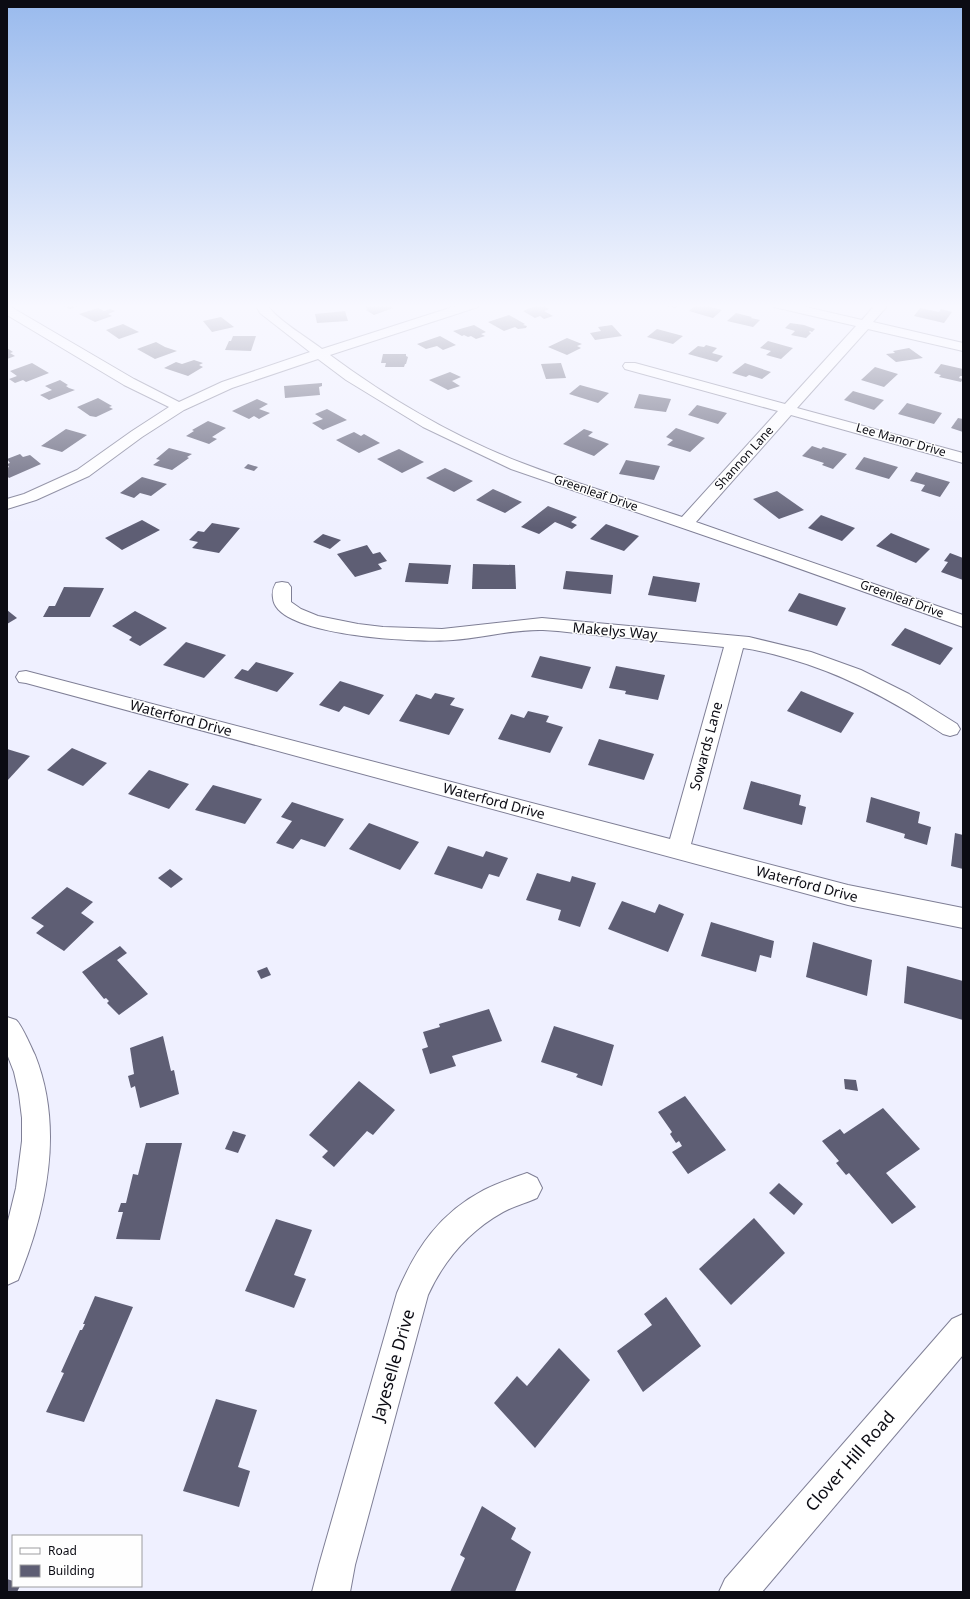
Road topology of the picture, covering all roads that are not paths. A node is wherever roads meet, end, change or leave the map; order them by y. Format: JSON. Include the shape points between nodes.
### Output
{"nodes":[{"id":1,"x":123,"y":379,"type":"edge"},
{"id":2,"x":245,"y":379,"type":"edge"},
{"id":3,"x":355,"y":379,"type":"edge"},
{"id":4,"x":676,"y":379,"type":"edge"},
{"id":5,"x":815,"y":379,"type":"edge"},
{"id":6,"x":179,"y":407,"type":"junction"},
{"id":7,"x":788,"y":409,"type":"junction"},
{"id":8,"x":963,"y":458,"type":"edge"},
{"id":9,"x":7,"y":504,"type":"edge"},
{"id":10,"x":686,"y":523,"type":"junction"},
{"id":11,"x":282,"y":587,"type":"dead end"},
{"id":12,"x":963,"y":621,"type":"edge"},
{"id":13,"x":735,"y":642,"type":"junction"},
{"id":14,"x":26,"y":677,"type":"dead end"},
{"id":15,"x":950,"y":730,"type":"dead end"},
{"id":16,"x":678,"y":850,"type":"junction"},
{"id":17,"x":963,"y":918,"type":"edge"},
{"id":18,"x":7,"y":1029,"type":"edge"},
{"id":19,"x":527,"y":1188,"type":"dead end"},
{"id":20,"x":7,"y":1269,"type":"edge"},
{"id":21,"x":963,"y":1330,"type":"edge"},
{"id":22,"x":331,"y":1592,"type":"edge"},
{"id":23,"x":738,"y":1592,"type":"edge"}],
"edges":[{"from":1,"to":6,"type":"street"},
{"from":2,"to":6,"type":"street"},
{"from":3,"to":10,"type":"street","name":"Greenleaf Drive","via":[[399,407],[516,466]]},
{"from":4,"to":7,"type":"street","name":"Lee Manor Drive"},
{"from":5,"to":7,"type":"street","name":"Shannon Lane"},
{"from":6,"to":9,"type":"street","via":[[83,473],[30,497]]},
{"from":7,"to":8,"type":"street","name":"Lee Manor Drive"},
{"from":7,"to":10,"type":"street","name":"Shannon Lane"},
{"from":10,"to":12,"type":"street","name":"Greenleaf Drive"},
{"from":11,"to":13,"type":"street","name":"Makelys Way","via":[[284,605],[305,619],[384,633],[443,635],[542,624]]},
{"from":13,"to":15,"type":"street","name":"Makelys Way","via":[[779,649],[850,672],[918,707]]},
{"from":13,"to":16,"type":"street","name":"Sowards Lane"},
{"from":14,"to":16,"type":"street","name":"Waterford Drive"},
{"from":16,"to":17,"type":"street","name":"Waterford Drive","via":[[848,895]]},
{"from":18,"to":20,"type":"street","via":[[24,1060],[33,1087],[37,1126],[34,1169],[26,1212]]},
{"from":19,"to":22,"type":"street","name":"Jayeselle Drive","via":[[495,1200],[465,1219],[440,1245],[425,1267],[413,1293]]},
{"from":21,"to":23,"type":"street","name":"Clover Hill Road"}]}
